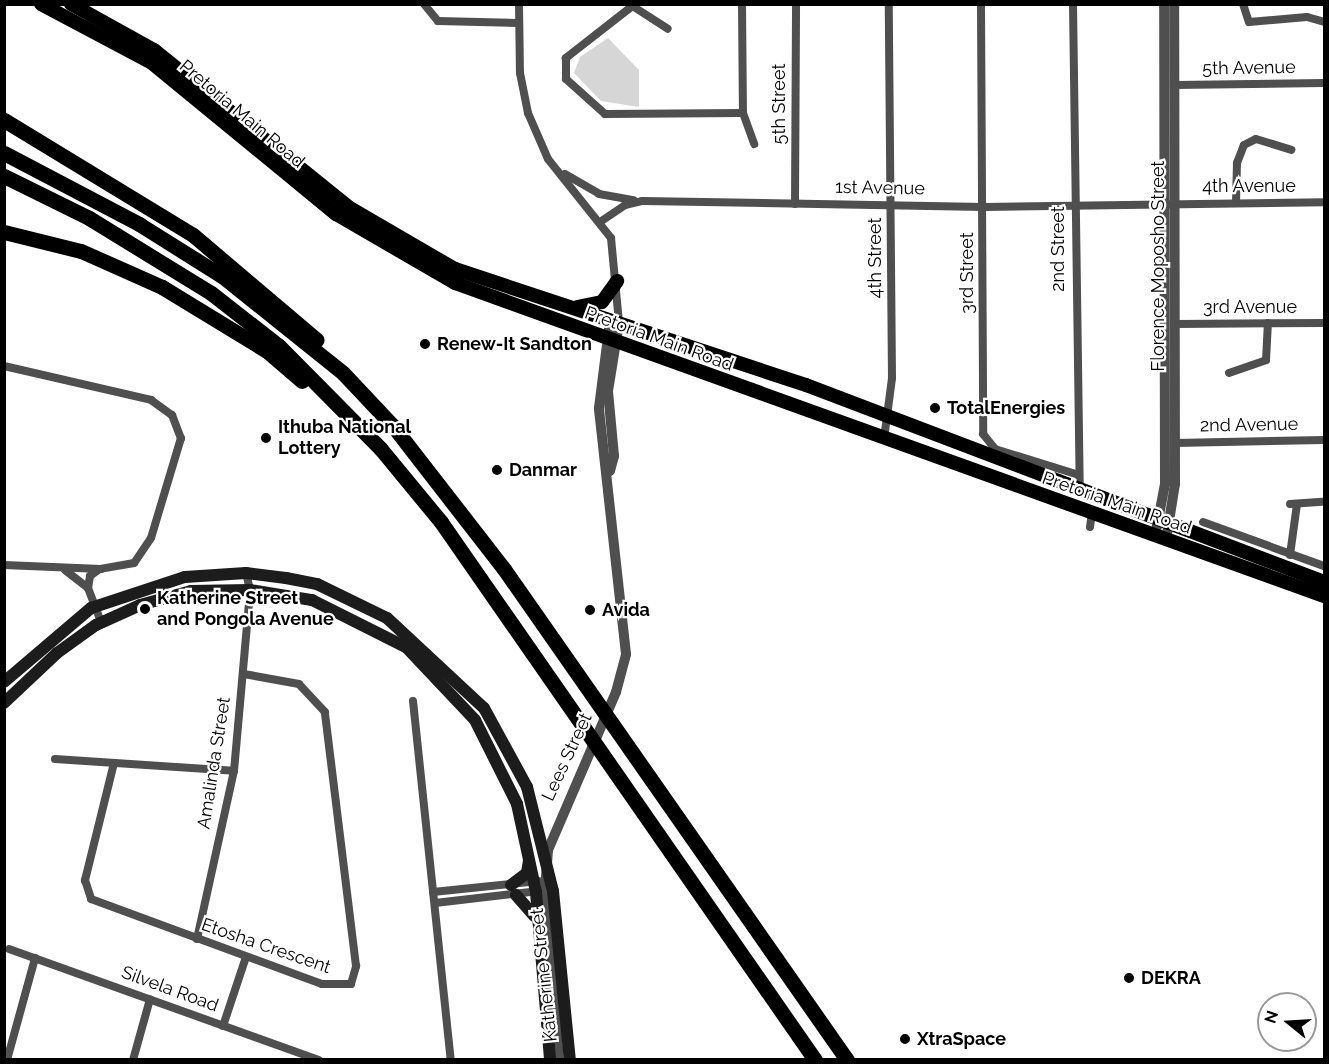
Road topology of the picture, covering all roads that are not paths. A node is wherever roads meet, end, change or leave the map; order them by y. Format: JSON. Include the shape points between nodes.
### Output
{"nodes":[{"id":1,"x":41,"y":4,"type":"edge"},
{"id":2,"x":71,"y":4,"type":"edge"},
{"id":3,"x":424,"y":4,"type":"edge"},
{"id":4,"x":519,"y":4,"type":"edge"},
{"id":5,"x":742,"y":4,"type":"edge"},
{"id":6,"x":796,"y":4,"type":"edge"},
{"id":7,"x":890,"y":4,"type":"edge"},
{"id":8,"x":981,"y":4,"type":"edge"},
{"id":9,"x":1073,"y":4,"type":"edge"},
{"id":10,"x":1164,"y":4,"type":"edge"},
{"id":11,"x":1174,"y":4,"type":"edge"},
{"id":12,"x":1243,"y":4,"type":"edge"},
{"id":13,"x":635,"y":6,"type":"edge"},
{"id":14,"x":1324,"y":22,"type":"edge"},
{"id":15,"x":519,"y":23,"type":"junction"},
{"id":16,"x":668,"y":29,"type":"dead end"},
{"id":17,"x":1324,"y":83,"type":"edge"},
{"id":18,"x":1175,"y":85,"type":"junction"},
{"id":19,"x":743,"y":113,"type":"junction"},
{"id":20,"x":4,"y":120,"type":"edge"},
{"id":21,"x":754,"y":144,"type":"dead end"},
{"id":22,"x":1292,"y":150,"type":"dead end"},
{"id":23,"x":4,"y":153,"type":"edge"},
{"id":24,"x":555,"y":167,"type":"junction"},
{"id":25,"x":4,"y":176,"type":"edge"},
{"id":26,"x":643,"y":201,"type":"junction"},
{"id":27,"x":1324,"y":202,"type":"edge"},
{"id":28,"x":1170,"y":203,"type":"junction"},
{"id":29,"x":1236,"y":203,"type":"junction"},
{"id":30,"x":795,"y":204,"type":"junction"},
{"id":31,"x":1075,"y":204,"type":"junction"},
{"id":32,"x":892,"y":206,"type":"junction"},
{"id":33,"x":984,"y":207,"type":"junction"},
{"id":34,"x":600,"y":222,"type":"junction"},
{"id":35,"x":4,"y":232,"type":"edge"},
{"id":36,"x":617,"y":281,"type":"junction"},
{"id":37,"x":566,"y":307,"type":"junction"},
{"id":38,"x":615,"y":318,"type":"junction"},
{"id":39,"x":1268,"y":323,"type":"junction"},
{"id":40,"x":1324,"y":323,"type":"edge"},
{"id":41,"x":1175,"y":324,"type":"junction"},
{"id":42,"x":611,"y":341,"type":"junction"},
{"id":43,"x":4,"y":366,"type":"edge"},
{"id":44,"x":343,"y":373,"type":"junction"},
{"id":45,"x":1229,"y":373,"type":"dead end"},
{"id":46,"x":346,"y":412,"type":"junction"},
{"id":47,"x":888,"y":419,"type":"junction"},
{"id":48,"x":884,"y":439,"type":"junction"},
{"id":49,"x":1324,"y":440,"type":"edge"},
{"id":50,"x":1175,"y":443,"type":"junction"},
{"id":51,"x":1079,"y":475,"type":"junction"},
{"id":52,"x":1080,"y":494,"type":"junction"},
{"id":53,"x":1322,"y":502,"type":"dead end"},
{"id":54,"x":1203,"y":522,"type":"dead end"},
{"id":55,"x":1162,"y":531,"type":"junction"},
{"id":56,"x":1290,"y":555,"type":"junction"},
{"id":57,"x":4,"y":565,"type":"edge"},
{"id":58,"x":1324,"y":566,"type":"edge"},
{"id":59,"x":62,"y":569,"type":"junction"},
{"id":60,"x":101,"y":569,"type":"junction"},
{"id":61,"x":246,"y":573,"type":"junction"},
{"id":62,"x":1324,"y":582,"type":"edge"},
{"id":63,"x":88,"y":588,"type":"junction"},
{"id":64,"x":250,"y":590,"type":"junction"},
{"id":65,"x":1324,"y":596,"type":"edge"},
{"id":66,"x":94,"y":607,"type":"junction"},
{"id":67,"x":101,"y":622,"type":"junction"},
{"id":68,"x":244,"y":674,"type":"junction"},
{"id":69,"x":4,"y":682,"type":"edge"},
{"id":70,"x":413,"y":701,"type":"dead end"},
{"id":71,"x":4,"y":703,"type":"edge"},
{"id":72,"x":56,"y":759,"type":"dead end"},
{"id":73,"x":114,"y":763,"type":"junction"},
{"id":74,"x":234,"y":771,"type":"junction"},
{"id":75,"x":530,"y":859,"type":"junction"},
{"id":76,"x":551,"y":881,"type":"junction"},
{"id":77,"x":535,"y":887,"type":"junction"},
{"id":78,"x":513,"y":890,"type":"junction"},
{"id":79,"x":433,"y":892,"type":"junction"},
{"id":80,"x":435,"y":903,"type":"junction"},
{"id":81,"x":539,"y":931,"type":"junction"},
{"id":82,"x":197,"y":939,"type":"junction"},
{"id":83,"x":9,"y":949,"type":"dead end"},
{"id":84,"x":246,"y":957,"type":"junction"},
{"id":85,"x":35,"y":958,"type":"junction"},
{"id":86,"x":150,"y":999,"type":"junction"},
{"id":87,"x":223,"y":1026,"type":"junction"},
{"id":88,"x":7,"y":1059,"type":"edge"},
{"id":89,"x":133,"y":1059,"type":"edge"},
{"id":90,"x":319,"y":1059,"type":"edge"},
{"id":91,"x":451,"y":1059,"type":"edge"},
{"id":92,"x":550,"y":1059,"type":"edge"},
{"id":93,"x":559,"y":1059,"type":"edge"},
{"id":94,"x":570,"y":1059,"type":"edge"},
{"id":95,"x":815,"y":1059,"type":"edge"},
{"id":96,"x":847,"y":1059,"type":"edge"}],
"edges":[{"from":1,"to":42,"type":"main road","name":"Pretoria Main Road","via":[[152,63],[336,214],[395,252],[455,283]]},
{"from":2,"to":37,"type":"main road","name":"Pretoria Main Road","via":[[154,50],[382,229],[465,273]]},
{"from":3,"to":15,"type":"street","via":[[438,21]]},
{"from":4,"to":15,"type":"street"},
{"from":5,"to":19,"type":"street"},
{"from":6,"to":30,"type":"street","name":"5th Street"},
{"from":7,"to":32,"type":"street","name":"4th Street"},
{"from":8,"to":33,"type":"street","name":"3rd Street"},
{"from":9,"to":31,"type":"street","name":"2nd Street"},
{"from":10,"to":28,"type":"street","name":"Florence Moposho Street"},
{"from":11,"to":18,"type":"street","name":"Florence Moposho Street"},
{"from":12,"to":14,"type":"street","via":[[1249,22],[1307,17]]},
{"from":13,"to":16,"type":"street"},
{"from":13,"to":19,"type":"street","via":[[566,58],[566,79],[590,103],[611,115]]},
{"from":15,"to":24,"type":"street","via":[[523,95]]},
{"from":17,"to":18,"type":"street","name":"5th Avenue"},
{"from":18,"to":28,"type":"street","name":"Florence Moposho Street"},
{"from":19,"to":21,"type":"street"},
{"from":20,"to":44,"type":"highway","via":[[193,235],[293,316]]},
{"from":22,"to":29,"type":"street","via":[[1256,139],[1244,145],[1237,163]]},
{"from":23,"to":44,"type":"highway","via":[[198,260]]},
{"from":24,"to":26,"type":"street","via":[[599,194]]},
{"from":24,"to":34,"type":"street"},
{"from":25,"to":46,"type":"highway","via":[[89,218],[211,293],[279,345]]},
{"from":26,"to":30,"type":"street","name":"1st Avenue"},
{"from":26,"to":34,"type":"street","name":"1st Avenue","via":[[625,205]]},
{"from":27,"to":29,"type":"street","name":"4th Avenue"},
{"from":28,"to":29,"type":"street","name":"4th Avenue"},
{"from":28,"to":31,"type":"street","name":"1st Avenue"},
{"from":28,"to":41,"type":"street","name":"Florence Moposho Street"},
{"from":28,"to":55,"type":"street","name":"Florence Moposho Street"},
{"from":30,"to":32,"type":"street","name":"1st Avenue"},
{"from":31,"to":33,"type":"street","name":"1st Avenue"},
{"from":31,"to":51,"type":"street","name":"2nd Street"},
{"from":32,"to":33,"type":"street","name":"1st Avenue"},
{"from":32,"to":47,"type":"street","name":"4th Street"},
{"from":33,"to":51,"type":"street","name":"3rd Street","via":[[985,440],[994,449]]},
{"from":34,"to":36,"type":"street","via":[[614,246]]},
{"from":35,"to":46,"type":"highway","via":[[81,251],[162,287],[267,351],[331,406]]},
{"from":36,"to":37,"type":"main road","via":[[602,302]]},
{"from":36,"to":38,"type":"street"},
{"from":37,"to":38,"type":"main road","name":"Pretoria Main Road"},
{"from":38,"to":42,"type":"street","name":"Lees Street"},
{"from":38,"to":47,"type":"main road","name":"Pretoria Main Road","via":[[806,385]]},
{"from":39,"to":40,"type":"street","name":"3rd Avenue"},
{"from":39,"to":41,"type":"street","name":"3rd Avenue"},
{"from":39,"to":45,"type":"street","via":[[1266,360]]},
{"from":41,"to":50,"type":"street","name":"Florence Moposho Street"},
{"from":42,"to":48,"type":"main road","name":"Pretoria Main Road"},
{"from":42,"to":93,"type":"street","name":"Lees Street","via":[[598,398],[610,471],[624,662],[555,824],[545,870]]},
{"from":43,"to":60,"type":"street","via":[[151,399],[178,426],[179,453],[145,553],[134,563]]},
{"from":44,"to":96,"type":"highway","via":[[468,519]]},
{"from":46,"to":95,"type":"highway","via":[[441,522]]},
{"from":47,"to":48,"type":"street","name":"4th Street"},
{"from":47,"to":52,"type":"main road","name":"Pretoria Main Road"},
{"from":48,"to":55,"type":"main road","name":"Pretoria Main Road","via":[[1091,520]]},
{"from":49,"to":50,"type":"street","name":"2nd Avenue"},
{"from":50,"to":55,"type":"street","name":"Florence Moposho Street"},
{"from":51,"to":52,"type":"street","name":"2nd Street"},
{"from":52,"to":55,"type":"main road","name":"Pretoria Main Road"},
{"from":53,"to":56,"type":"street","via":[[1294,504]]},
{"from":54,"to":56,"type":"street"},
{"from":55,"to":62,"type":"main road","name":"Pretoria Main Road"},
{"from":55,"to":65,"type":"main road","name":"Pretoria Main Road"},
{"from":56,"to":58,"type":"street"},
{"from":57,"to":59,"type":"street"},
{"from":59,"to":60,"type":"street"},
{"from":59,"to":63,"type":"street"},
{"from":60,"to":63,"type":"street","via":[[90,576]]},
{"from":61,"to":64,"type":"street","name":"Amalinda Street"},
{"from":61,"to":66,"type":"main road","name":"Katherine Street","via":[[161,582]]},
{"from":61,"to":76,"type":"main road","name":"Katherine Street","via":[[317,584],[365,605],[462,684],[513,754],[535,810]]},
{"from":63,"to":66,"type":"street"},
{"from":64,"to":67,"type":"main road","name":"Katherine Street","via":[[178,593]]},
{"from":64,"to":68,"type":"street","name":"Amalinda Street"},
{"from":64,"to":75,"type":"main road","name":"Katherine Street","via":[[286,593],[339,610],[424,662],[460,701],[505,771]]},
{"from":66,"to":67,"type":"street"},
{"from":66,"to":69,"type":"main road","name":"Katherine Street"},
{"from":67,"to":71,"type":"main road","name":"Katherine Street","via":[[57,653]]},
{"from":68,"to":74,"type":"street","name":"Amalinda Street"},
{"from":68,"to":84,"type":"street","name":"Etosha Crescent","via":[[299,684],[325,712],[356,972],[351,984],[338,988]]},
{"from":70,"to":79,"type":"street"},
{"from":72,"to":73,"type":"street"},
{"from":73,"to":74,"type":"street"},
{"from":73,"to":82,"type":"street","name":"Etosha Crescent","via":[[86,893],[97,903]]},
{"from":74,"to":82,"type":"street","name":"Amalinda Street"},
{"from":75,"to":77,"type":"main road","name":"Katherine Street"},
{"from":75,"to":78,"type":"main road","via":[[527,873]]},
{"from":76,"to":77,"type":"street","name":"Katherine Street"},
{"from":76,"to":94,"type":"main road","name":"Katherine Street"},
{"from":77,"to":78,"type":"street"},
{"from":77,"to":81,"type":"main road","name":"Katherine Street"},
{"from":78,"to":79,"type":"street"},
{"from":78,"to":80,"type":"street"},
{"from":78,"to":81,"type":"main road","via":[[531,906]]},
{"from":79,"to":80,"type":"street"},
{"from":80,"to":91,"type":"street"},
{"from":81,"to":92,"type":"main road","name":"Katherine Street"},
{"from":82,"to":84,"type":"street","name":"Etosha Crescent"},
{"from":83,"to":85,"type":"street","name":"Silvela Road"},
{"from":84,"to":87,"type":"street"},
{"from":85,"to":86,"type":"street","name":"Silvela Road"},
{"from":85,"to":88,"type":"street"},
{"from":86,"to":87,"type":"street","name":"Silvela Road"},
{"from":86,"to":89,"type":"street"},
{"from":87,"to":90,"type":"street","name":"Silvela Road"}]}
